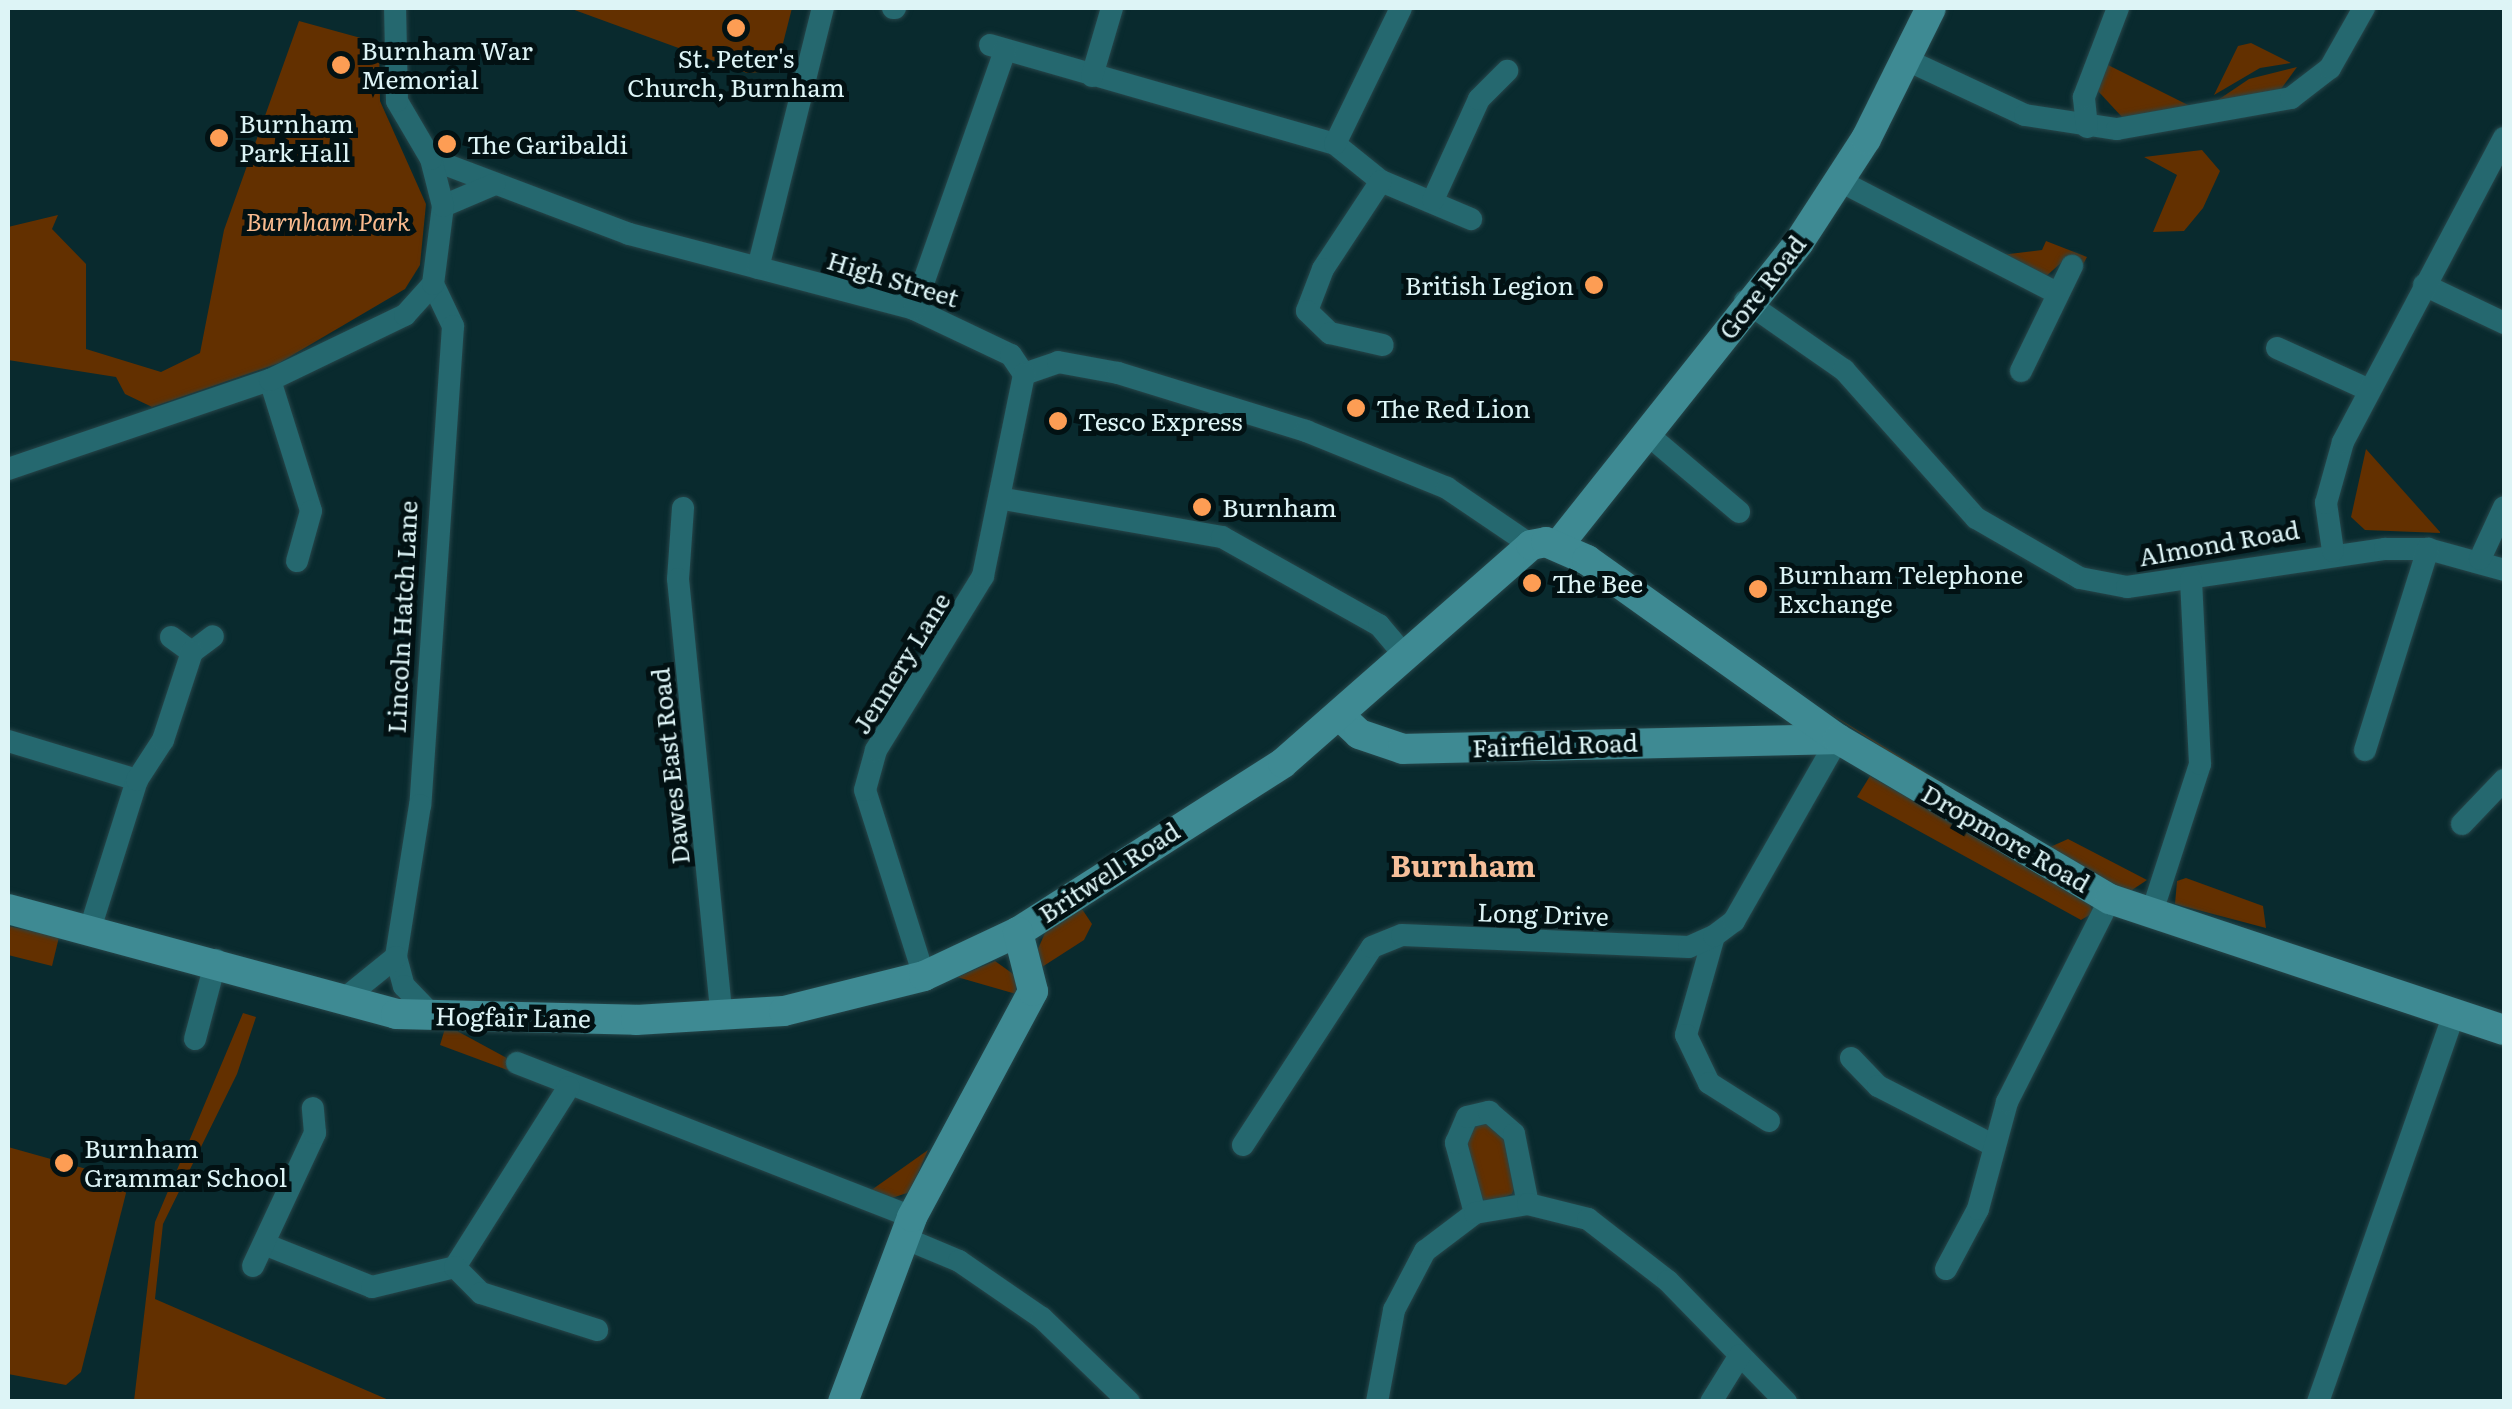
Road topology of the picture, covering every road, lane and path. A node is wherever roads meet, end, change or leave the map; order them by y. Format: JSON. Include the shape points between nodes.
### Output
{"nodes":[{"id":1,"x":395,"y":8,"type":"edge"},
{"id":2,"x":823,"y":8,"type":"edge"},
{"id":3,"x":1112,"y":8,"type":"edge"},
{"id":4,"x":1401,"y":8,"type":"edge"},
{"id":5,"x":1931,"y":8,"type":"edge"},
{"id":6,"x":2118,"y":8,"type":"edge"},
{"id":7,"x":2364,"y":8,"type":"edge"},
{"id":8,"x":1907,"y":60,"type":"junction"},
{"id":9,"x":1507,"y":71,"type":"dead end"},
{"id":10,"x":1092,"y":76,"type":"junction"},
{"id":11,"x":2088,"y":127,"type":"junction"},
{"id":12,"x":2504,"y":138,"type":"edge"},
{"id":13,"x":1336,"y":144,"type":"junction"},
{"id":14,"x":430,"y":159,"type":"junction"},
{"id":15,"x":1381,"y":180,"type":"junction"},
{"id":16,"x":1840,"y":181,"type":"junction"},
{"id":17,"x":496,"y":184,"type":"junction"},
{"id":18,"x":1433,"y":200,"type":"junction"},
{"id":19,"x":444,"y":206,"type":"junction"},
{"id":20,"x":1470,"y":219,"type":"dead end"},
{"id":21,"x":2072,"y":266,"type":"dead end"},
{"id":22,"x":758,"y":268,"type":"junction"},
{"id":23,"x":432,"y":284,"type":"junction"},
{"id":24,"x":2424,"y":285,"type":"junction"},
{"id":25,"x":2058,"y":293,"type":"junction"},
{"id":26,"x":1745,"y":302,"type":"junction"},
{"id":27,"x":914,"y":309,"type":"junction"},
{"id":28,"x":2504,"y":323,"type":"edge"},
{"id":29,"x":1383,"y":345,"type":"dead end"},
{"id":30,"x":2276,"y":348,"type":"dead end"},
{"id":31,"x":2021,"y":372,"type":"dead end"},
{"id":32,"x":1024,"y":374,"type":"junction"},
{"id":33,"x":270,"y":380,"type":"junction"},
{"id":34,"x":2369,"y":390,"type":"junction"},
{"id":35,"x":1646,"y":434,"type":"junction"},
{"id":36,"x":8,"y":469,"type":"edge"},
{"id":37,"x":1004,"y":498,"type":"junction"},
{"id":38,"x":1733,"y":498,"type":"dead end"},
{"id":39,"x":2504,"y":507,"type":"edge"},
{"id":40,"x":683,"y":508,"type":"dead end"},
{"id":41,"x":1545,"y":544,"type":"junction"},
{"id":42,"x":2428,"y":549,"type":"junction"},
{"id":43,"x":2333,"y":551,"type":"junction"},
{"id":44,"x":2480,"y":559,"type":"junction"},
{"id":45,"x":296,"y":561,"type":"dead end"},
{"id":46,"x":2504,"y":570,"type":"edge"},
{"id":47,"x":2191,"y":579,"type":"junction"},
{"id":48,"x":213,"y":636,"type":"dead end"},
{"id":49,"x":172,"y":637,"type":"dead end"},
{"id":50,"x":192,"y":652,"type":"junction"},
{"id":51,"x":1406,"y":657,"type":"junction"},
{"id":52,"x":1797,"y":711,"type":"junction"},
{"id":53,"x":1340,"y":716,"type":"junction"},
{"id":54,"x":1781,"y":739,"type":"junction"},
{"id":55,"x":1838,"y":740,"type":"junction"},
{"id":56,"x":8,"y":741,"type":"edge"},
{"id":57,"x":2365,"y":750,"type":"dead end"},
{"id":58,"x":137,"y":780,"type":"junction"},
{"id":59,"x":2504,"y":780,"type":"edge"},
{"id":60,"x":2462,"y":824,"type":"dead end"},
{"id":61,"x":2110,"y":899,"type":"junction"},
{"id":62,"x":8,"y":909,"type":"edge"},
{"id":63,"x":2152,"y":912,"type":"junction"},
{"id":64,"x":90,"y":929,"type":"junction"},
{"id":65,"x":1018,"y":932,"type":"junction"},
{"id":66,"x":1714,"y":936,"type":"junction"},
{"id":67,"x":396,"y":956,"type":"junction"},
{"id":68,"x":216,"y":960,"type":"junction"},
{"id":69,"x":924,"y":976,"type":"junction"},
{"id":70,"x":344,"y":999,"type":"junction"},
{"id":71,"x":2455,"y":1011,"type":"junction"},
{"id":72,"x":433,"y":1016,"type":"junction"},
{"id":73,"x":722,"y":1018,"type":"junction"},
{"id":74,"x":2504,"y":1030,"type":"edge"},
{"id":75,"x":195,"y":1040,"type":"dead end"},
{"id":76,"x":1851,"y":1058,"type":"dead end"},
{"id":77,"x":517,"y":1063,"type":"dead end"},
{"id":78,"x":568,"y":1087,"type":"junction"},
{"id":79,"x":313,"y":1108,"type":"dead end"},
{"id":80,"x":1769,"y":1121,"type":"dead end"},
{"id":81,"x":1242,"y":1145,"type":"dead end"},
{"id":82,"x":1992,"y":1145,"type":"junction"},
{"id":83,"x":1528,"y":1204,"type":"junction"},
{"id":84,"x":1475,"y":1213,"type":"junction"},
{"id":85,"x":908,"y":1228,"type":"junction"},
{"id":86,"x":264,"y":1244,"type":"junction"},
{"id":87,"x":253,"y":1266,"type":"dead end"},
{"id":88,"x":454,"y":1267,"type":"junction"},
{"id":89,"x":1945,"y":1269,"type":"dead end"},
{"id":90,"x":597,"y":1330,"type":"dead end"},
{"id":91,"x":1740,"y":1354,"type":"junction"},
{"id":92,"x":843,"y":1402,"type":"edge"},
{"id":93,"x":1129,"y":1402,"type":"edge"},
{"id":94,"x":1377,"y":1402,"type":"edge"},
{"id":95,"x":1712,"y":1402,"type":"edge"},
{"id":96,"x":1786,"y":1402,"type":"edge"},
{"id":97,"x":2318,"y":1402,"type":"edge"}],
"edges":[{"from":1,"to":14,"type":"street","via":[[397,101]]},
{"from":2,"to":22,"type":"street"},
{"from":3,"to":10,"type":"street"},
{"from":4,"to":13,"type":"street"},
{"from":5,"to":8,"type":"street","name":"Gore Road"},
{"from":6,"to":11,"type":"street","via":[[2084,97]]},
{"from":7,"to":11,"type":"street","via":[[2330,68],[2290,98],[2225,116]]},
{"from":8,"to":11,"type":"street","via":[[2025,115]]},
{"from":8,"to":16,"type":"street","name":"Gore Road"},
{"from":9,"to":18,"type":"street","via":[[1480,99]]},
{"from":10,"to":13,"type":"street"},
{"from":10,"to":27,"type":"street","via":[[997,48],[983,120]]},
{"from":12,"to":24,"type":"street"},
{"from":13,"to":15,"type":"street"},
{"from":14,"to":17,"type":"street","name":"High Street"},
{"from":14,"to":19,"type":"street"},
{"from":15,"to":18,"type":"street"},
{"from":15,"to":29,"type":"street","via":[[1323,268],[1307,311],[1330,333]]},
{"from":16,"to":25,"type":"street"},
{"from":16,"to":26,"type":"street","name":"Gore Road"},
{"from":17,"to":19,"type":"street"},
{"from":17,"to":22,"type":"street","name":"High Street","via":[[629,234]]},
{"from":18,"to":20,"type":"street"},
{"from":19,"to":23,"type":"street"},
{"from":21,"to":25,"type":"street"},
{"from":22,"to":27,"type":"street","name":"High Street"},
{"from":23,"to":33,"type":"street","via":[[405,315]]},
{"from":23,"to":67,"type":"street","name":"Lincoln Hatch Lane","via":[[453,326],[420,805]]},
{"from":24,"to":28,"type":"street"},
{"from":24,"to":34,"type":"street"},
{"from":25,"to":31,"type":"street"},
{"from":26,"to":35,"type":"street","name":"Gore Road"},
{"from":26,"to":47,"type":"street","name":"Almond Road","via":[[1844,370],[1929,475],[2033,554],[2080,578],[2127,587]]},
{"from":27,"to":32,"type":"street","name":"High Street","via":[[1011,355]]},
{"from":30,"to":34,"type":"street"},
{"from":32,"to":37,"type":"street","name":"Jennery Lane"},
{"from":32,"to":41,"type":"street","via":[[1058,362],[1147,379],[1306,431],[1447,488]]},
{"from":33,"to":36,"type":"street"},
{"from":33,"to":45,"type":"street","via":[[311,511]]},
{"from":34,"to":43,"type":"street","via":[[2326,503]]},
{"from":35,"to":38,"type":"street"},
{"from":35,"to":41,"type":"street","name":"Gore Road"},
{"from":37,"to":51,"type":"street","via":[[1222,537],[1379,626]]},
{"from":37,"to":69,"type":"street","name":"Jennery Lane","via":[[969,610],[903,702],[866,790]]},
{"from":39,"to":44,"type":"street"},
{"from":40,"to":73,"type":"street","name":"Dawes East Road","via":[[678,579]]},
{"from":41,"to":51,"type":"street","name":"Britwell Road"},
{"from":41,"to":52,"type":"street","name":"Dropmore Road"},
{"from":42,"to":43,"type":"street","name":"Almond Road"},
{"from":42,"to":44,"type":"street","name":"Almond Road"},
{"from":42,"to":57,"type":"street"},
{"from":43,"to":47,"type":"street","name":"Almond Road"},
{"from":44,"to":46,"type":"street","name":"Almond Road"},
{"from":47,"to":63,"type":"street","via":[[2200,764]]},
{"from":48,"to":50,"type":"street"},
{"from":49,"to":50,"type":"street"},
{"from":50,"to":58,"type":"street","via":[[162,740]]},
{"from":51,"to":53,"type":"street","name":"Britwell Road"},
{"from":52,"to":54,"type":"street"},
{"from":52,"to":55,"type":"street","name":"Dropmore Road"},
{"from":53,"to":54,"type":"street","name":"Fairfield Road","via":[[1358,734],[1402,749]]},
{"from":53,"to":65,"type":"street","name":"Britwell Road","via":[[1284,763]]},
{"from":54,"to":55,"type":"street","name":"Fairfield Road"},
{"from":55,"to":61,"type":"street","name":"Dropmore Road"},
{"from":55,"to":66,"type":"street","via":[[1734,922]]},
{"from":56,"to":58,"type":"street"},
{"from":58,"to":64,"type":"street"},
{"from":59,"to":60,"type":"street"},
{"from":61,"to":63,"type":"street","name":"Dropmore Road"},
{"from":61,"to":82,"type":"street"},
{"from":62,"to":64,"type":"street","name":"Hogfair Lane"},
{"from":63,"to":71,"type":"street","name":"Dropmore Road"},
{"from":64,"to":68,"type":"street","name":"Hogfair Lane"},
{"from":65,"to":69,"type":"street","name":"Hogfair Lane"},
{"from":65,"to":85,"type":"street","name":"Britwell Road","via":[[1034,991]]},
{"from":66,"to":80,"type":"street","via":[[1686,1035],[1709,1082]]},
{"from":66,"to":81,"type":"street","name":"Long Drive","via":[[1689,947],[1402,936],[1372,948]]},
{"from":67,"to":70,"type":"street"},
{"from":67,"to":72,"type":"street","via":[[404,986]]},
{"from":68,"to":70,"type":"street","name":"Hogfair Lane"},
{"from":68,"to":75,"type":"street"},
{"from":69,"to":73,"type":"street","name":"Hogfair Lane"},
{"from":70,"to":72,"type":"street","name":"Hogfair Lane"},
{"from":71,"to":74,"type":"street","name":"Dropmore Road"},
{"from":71,"to":97,"type":"street"},
{"from":72,"to":73,"type":"street","name":"Hogfair Lane"},
{"from":76,"to":82,"type":"street","via":[[1878,1086]]},
{"from":77,"to":78,"type":"street"},
{"from":78,"to":85,"type":"street"},
{"from":78,"to":88,"type":"street"},
{"from":79,"to":86,"type":"street","via":[[315,1132]]},
{"from":82,"to":89,"type":"street","via":[[1978,1209]]},
{"from":83,"to":84,"type":"street"},
{"from":83,"to":84,"type":"street","via":[[1514,1134],[1489,1112],[1468,1117],[1456,1143]]},
{"from":83,"to":91,"type":"street","via":[[1588,1219]]},
{"from":84,"to":94,"type":"street","via":[[1426,1251],[1394,1310]]},
{"from":85,"to":92,"type":"street","name":"Britwell Road"},
{"from":85,"to":93,"type":"street","via":[[1042,1318]]},
{"from":86,"to":87,"type":"street"},
{"from":86,"to":88,"type":"street","via":[[372,1287]]},
{"from":88,"to":90,"type":"street","via":[[481,1293]]},
{"from":91,"to":95,"type":"street"},
{"from":91,"to":96,"type":"street"}]}
